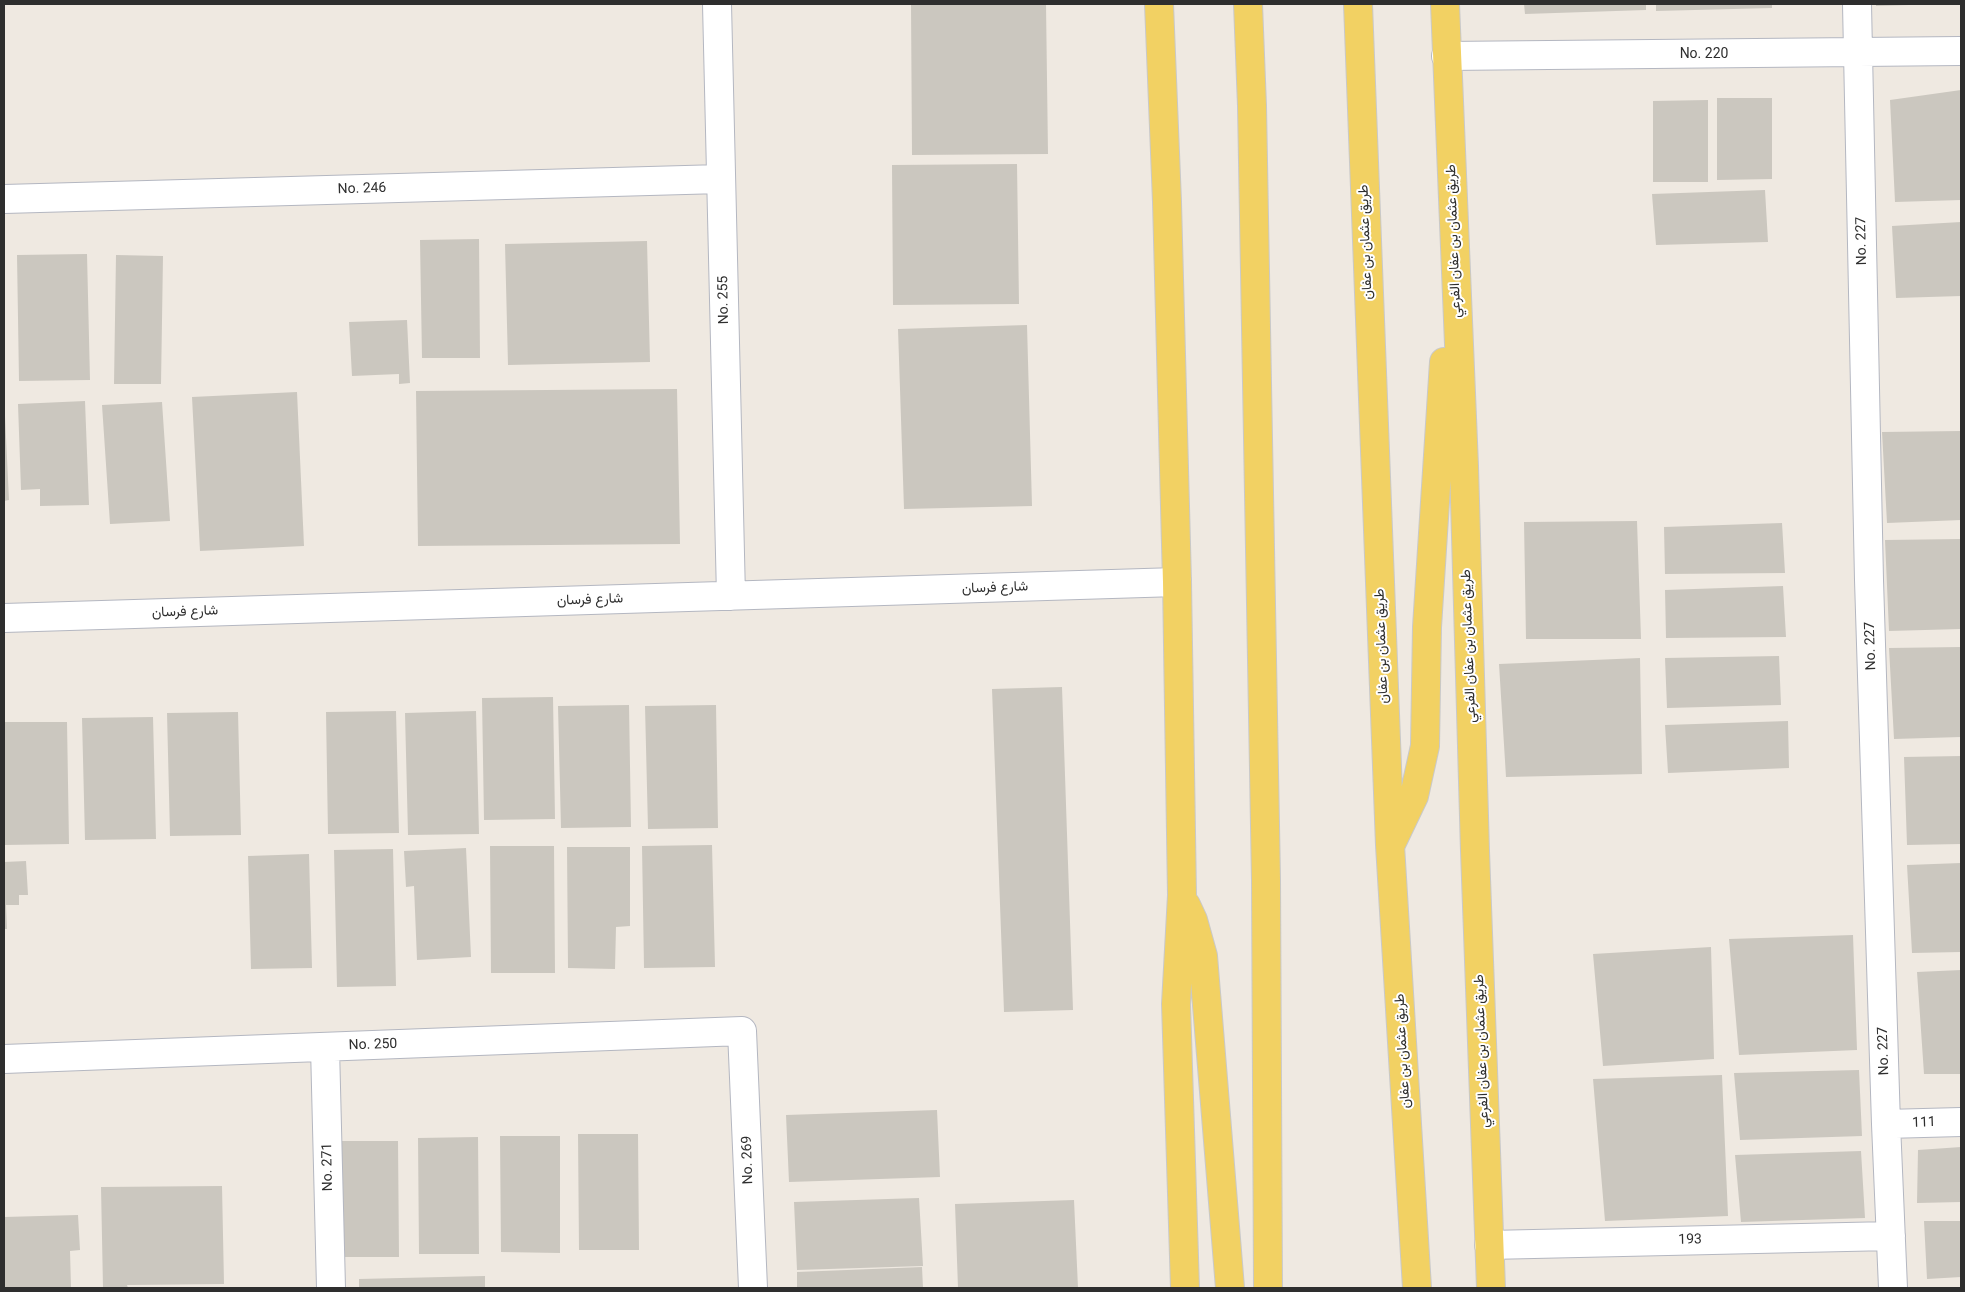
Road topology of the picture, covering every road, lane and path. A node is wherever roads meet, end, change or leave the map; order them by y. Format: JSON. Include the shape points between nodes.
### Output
{"nodes":[{"id":1,"x":717,"y":4,"type":"edge"},
{"id":2,"x":1158,"y":4,"type":"edge"},
{"id":3,"x":1248,"y":4,"type":"edge"},
{"id":4,"x":1358,"y":4,"type":"edge"},
{"id":5,"x":1445,"y":4,"type":"edge"},
{"id":6,"x":1857,"y":4,"type":"edge"},
{"id":7,"x":1858,"y":52,"type":"junction"},
{"id":8,"x":1961,"y":52,"type":"edge"},
{"id":9,"x":1446,"y":56,"type":"junction"},
{"id":10,"x":721,"y":179,"type":"junction"},
{"id":11,"x":4,"y":199,"type":"edge"},
{"id":12,"x":1456,"y":302,"type":"junction"},
{"id":13,"x":1177,"y":582,"type":"junction"},
{"id":14,"x":731,"y":596,"type":"junction"},
{"id":15,"x":4,"y":618,"type":"edge"},
{"id":16,"x":1390,"y":845,"type":"junction"},
{"id":17,"x":1182,"y":895,"type":"junction"},
{"id":18,"x":742,"y":1031,"type":"joint"},
{"id":19,"x":325,"y":1046,"type":"junction"},
{"id":20,"x":4,"y":1059,"type":"edge"},
{"id":21,"x":1961,"y":1122,"type":"edge"},
{"id":22,"x":1886,"y":1124,"type":"junction"},
{"id":23,"x":1892,"y":1236,"type":"junction"},
{"id":24,"x":1489,"y":1244,"type":"junction"},
{"id":25,"x":331,"y":1288,"type":"edge"},
{"id":26,"x":753,"y":1288,"type":"edge"},
{"id":27,"x":1184,"y":1288,"type":"edge"},
{"id":28,"x":1230,"y":1288,"type":"edge"},
{"id":29,"x":1268,"y":1288,"type":"edge"},
{"id":30,"x":1417,"y":1288,"type":"edge"},
{"id":31,"x":1491,"y":1288,"type":"edge"},
{"id":32,"x":1893,"y":1288,"type":"edge"}],
"edges":[{"from":1,"to":10,"type":"street","name":"No. 255"},
{"from":2,"to":13,"type":"main road"},
{"from":3,"to":29,"type":"main road","via":[[1266,880]]},
{"from":4,"to":16,"type":"main road","name":"طريق عثمان بن عفان"},
{"from":5,"to":9,"type":"main road","name":"طريق عثمان بن عفان الفرعي"},
{"from":6,"to":7,"type":"street","name":"No. 227"},
{"from":7,"to":8,"type":"street","name":"No. 220"},
{"from":7,"to":9,"type":"street","name":"No. 220"},
{"from":7,"to":22,"type":"street","name":"No. 227","via":[[1869,590]]},
{"from":9,"to":12,"type":"main road","name":"طريق عثمان بن عفان الفرعي"},
{"from":10,"to":11,"type":"street","name":"No. 246"},
{"from":10,"to":14,"type":"street","name":"No. 255"},
{"from":12,"to":16,"type":"main road","via":[[1445,350],[1427,627],[1425,746],[1414,796]]},
{"from":12,"to":24,"type":"main road","name":"طريق عثمان بن عفان الفرعي"},
{"from":13,"to":14,"type":"street","name":"شارع فرسان"},
{"from":13,"to":17,"type":"main road"},
{"from":14,"to":15,"type":"street","name":"شارع فرسان"},
{"from":16,"to":30,"type":"main road","name":"طريق عثمان بن عفان"},
{"from":17,"to":27,"type":"main road","via":[[1176,1004]]},
{"from":17,"to":28,"type":"main road","via":[[1203,956]]},
{"from":18,"to":19,"type":"street","name":"No. 250"},
{"from":18,"to":26,"type":"street","name":"No. 269"},
{"from":19,"to":20,"type":"street","name":"No. 250"},
{"from":19,"to":25,"type":"street","name":"No. 271"},
{"from":21,"to":22,"type":"street","name":"111"},
{"from":22,"to":23,"type":"street","name":"No. 227"},
{"from":23,"to":24,"type":"street","name":"193"},
{"from":23,"to":32,"type":"street","name":"No. 227"},
{"from":24,"to":31,"type":"main road","name":"طريق عثمان بن عفان الفرعي"}]}
